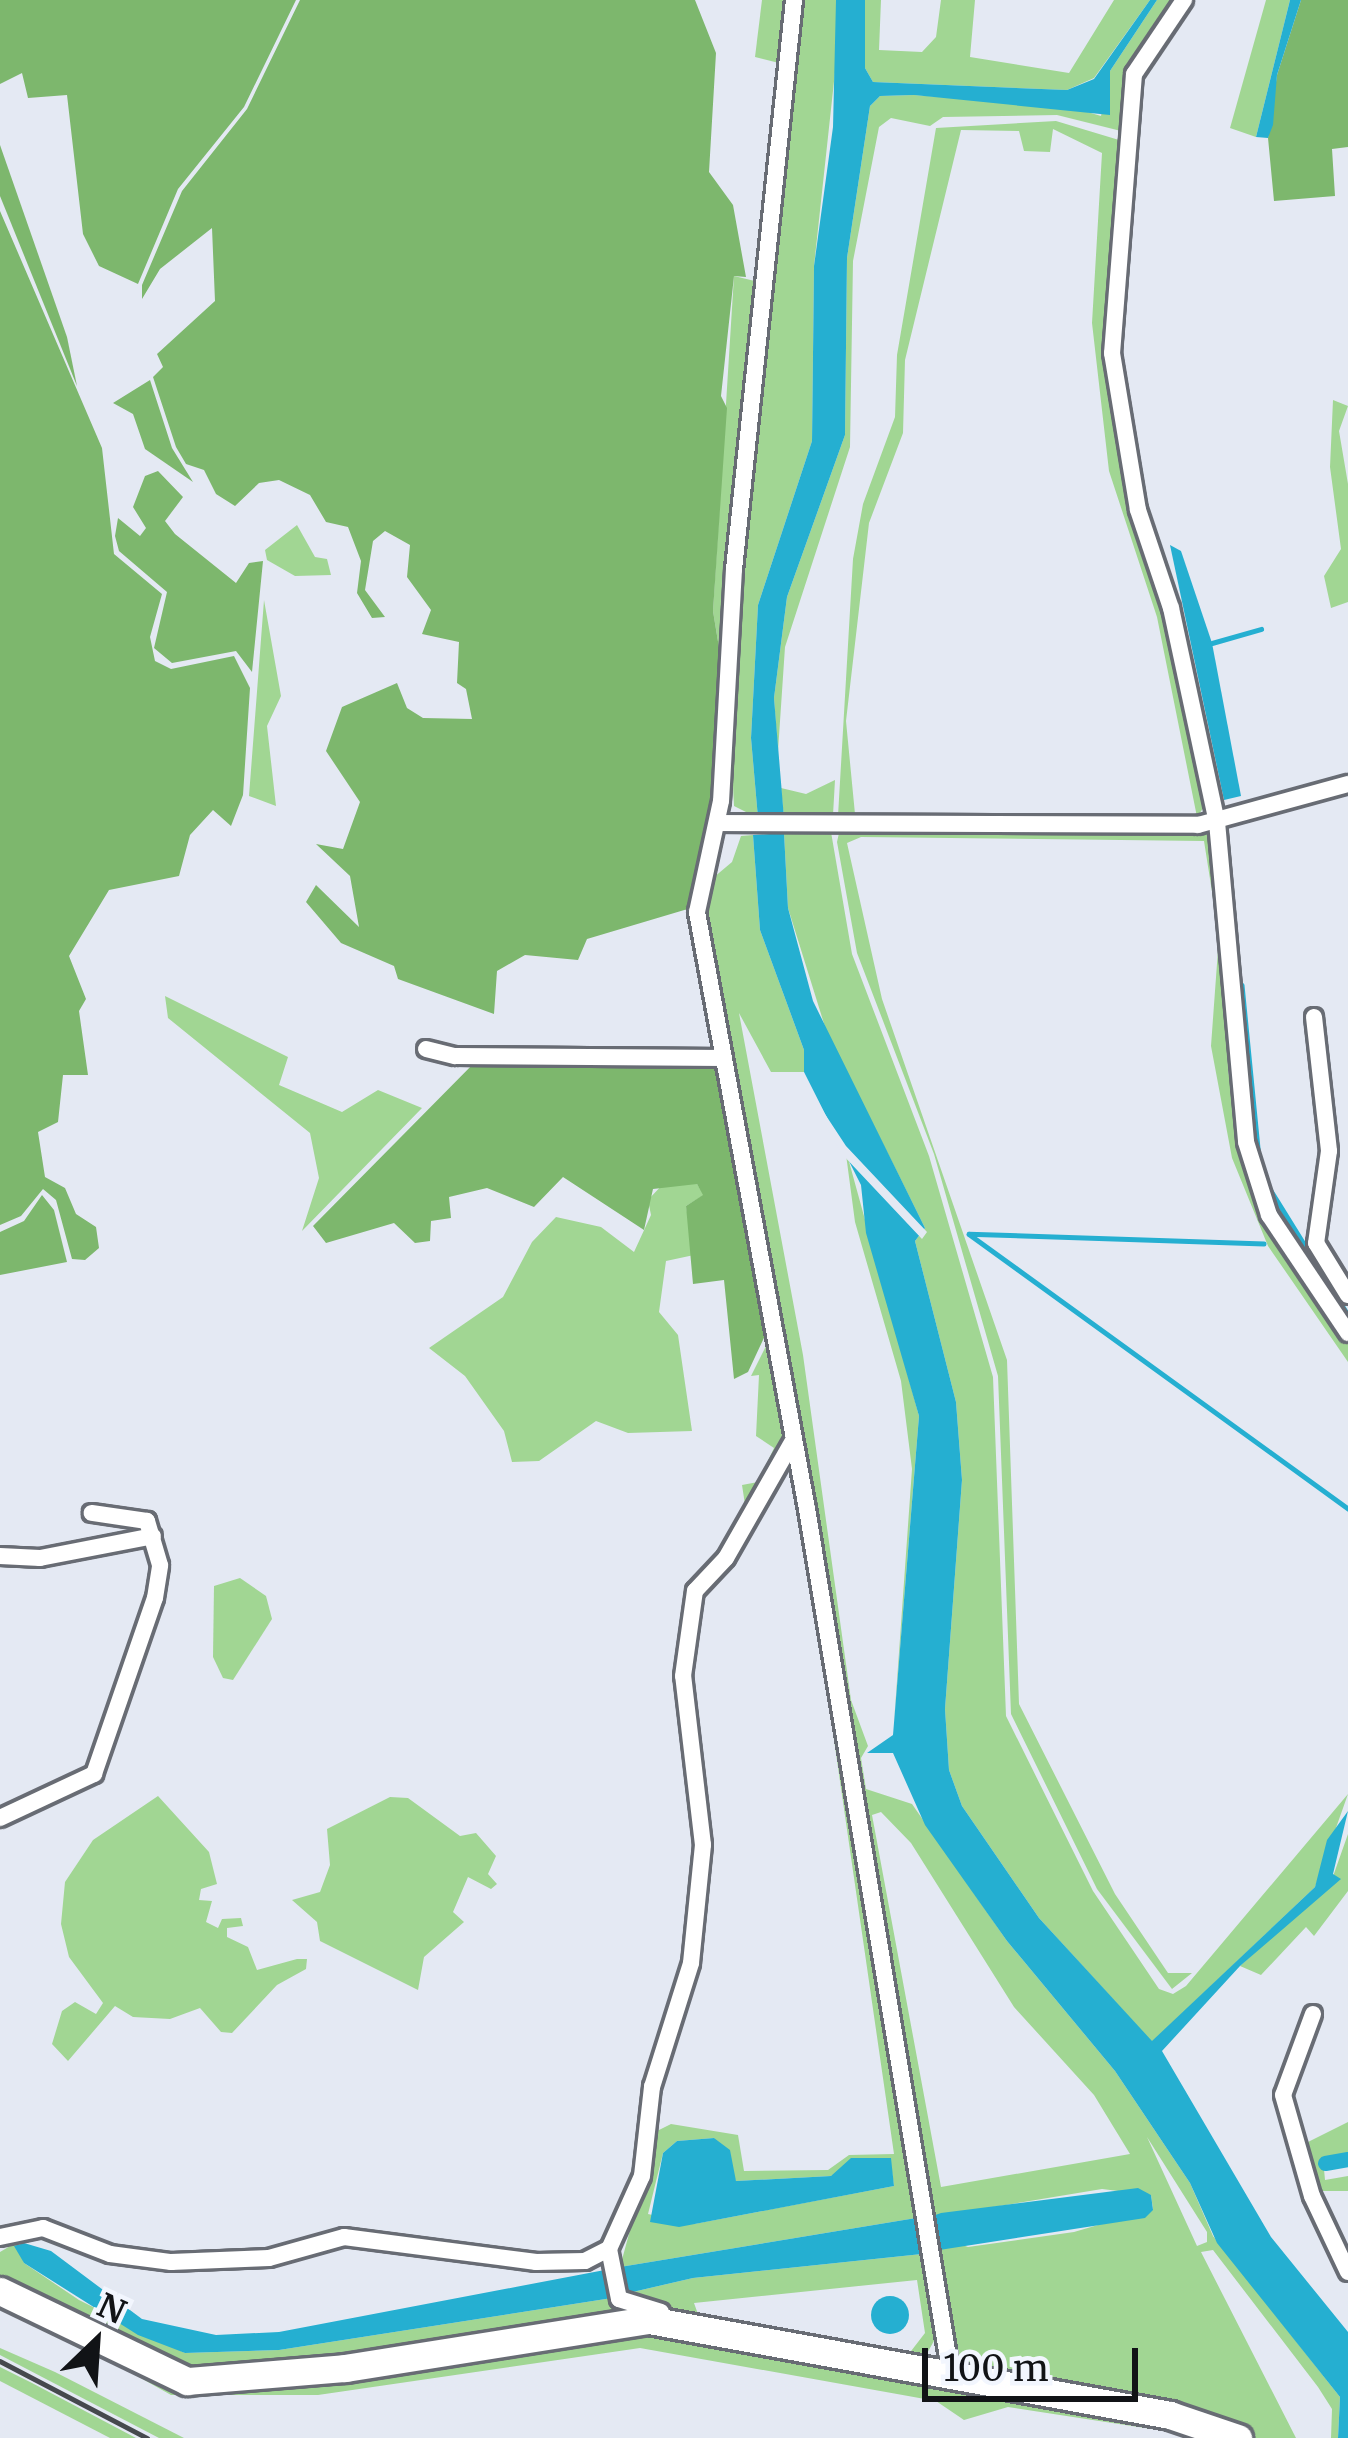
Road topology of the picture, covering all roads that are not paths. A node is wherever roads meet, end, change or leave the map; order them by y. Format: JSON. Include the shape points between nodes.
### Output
{"nodes":[{"id":1,"x":794,"y":0,"type":"edge"},
{"id":2,"x":1184,"y":0,"type":"edge"},
{"id":3,"x":1348,"y":784,"type":"edge"},
{"id":4,"x":1217,"y":822,"type":"junction"},
{"id":5,"x":719,"y":823,"type":"junction"},
{"id":6,"x":1313,"y":1017,"type":"dead end"},
{"id":7,"x":426,"y":1049,"type":"dead end"},
{"id":8,"x":724,"y":1058,"type":"junction"},
{"id":9,"x":1348,"y":1294,"type":"edge"},
{"id":10,"x":1348,"y":1334,"type":"edge"},
{"id":11,"x":794,"y":1439,"type":"junction"},
{"id":12,"x":92,"y":1513,"type":"dead end"},
{"id":13,"x":153,"y":1536,"type":"junction"},
{"id":14,"x":0,"y":1556,"type":"edge"},
{"id":15,"x":0,"y":1818,"type":"edge"},
{"id":16,"x":1313,"y":2014,"type":"dead end"},
{"id":17,"x":0,"y":2237,"type":"edge"},
{"id":18,"x":609,"y":2249,"type":"junction"},
{"id":19,"x":1348,"y":2272,"type":"edge"},
{"id":20,"x":0,"y":2291,"type":"edge"},
{"id":21,"x":700,"y":2329,"type":"junction"},
{"id":22,"x":952,"y":2380,"type":"junction"},
{"id":23,"x":1238,"y":2438,"type":"edge"}],
"edges":[{"from":1,"to":5,"type":"street","via":[[733,589]]},
{"from":2,"to":4,"type":"street","via":[[1134,74],[1112,352],[1138,510],[1171,608]]},
{"from":3,"to":4,"type":"street"},
{"from":4,"to":5,"type":"street"},
{"from":4,"to":10,"type":"street","via":[[1233,940],[1235,1084],[1252,1168],[1269,1215]]},
{"from":5,"to":8,"type":"street","via":[[697,912]]},
{"from":6,"to":9,"type":"street","via":[[1329,1151],[1316,1243]]},
{"from":7,"to":8,"type":"street","via":[[455,1056]]},
{"from":8,"to":11,"type":"street"},
{"from":11,"to":18,"type":"street","via":[[726,1558],[695,1591],[683,1676],[703,1845],[691,1963],[652,2087],[642,2176]]},
{"from":11,"to":22,"type":"street"},
{"from":12,"to":13,"type":"street","via":[[147,1521]]},
{"from":13,"to":14,"type":"street","via":[[40,1558]]},
{"from":13,"to":15,"type":"street","via":[[155,1598],[99,1766],[87,1780]]},
{"from":16,"to":19,"type":"street","via":[[1283,2095],[1312,2196]]},
{"from":17,"to":18,"type":"street","via":[[43,2228],[110,2254],[171,2262],[268,2258],[344,2236],[536,2262],[586,2261]]},
{"from":18,"to":21,"type":"street","via":[[620,2299]]},
{"from":20,"to":21,"type":"main road","via":[[169,2376],[211,2383],[602,2324],[649,2320]]},
{"from":21,"to":22,"type":"main road"},
{"from":22,"to":23,"type":"main road","via":[[1170,2415]]}]}
